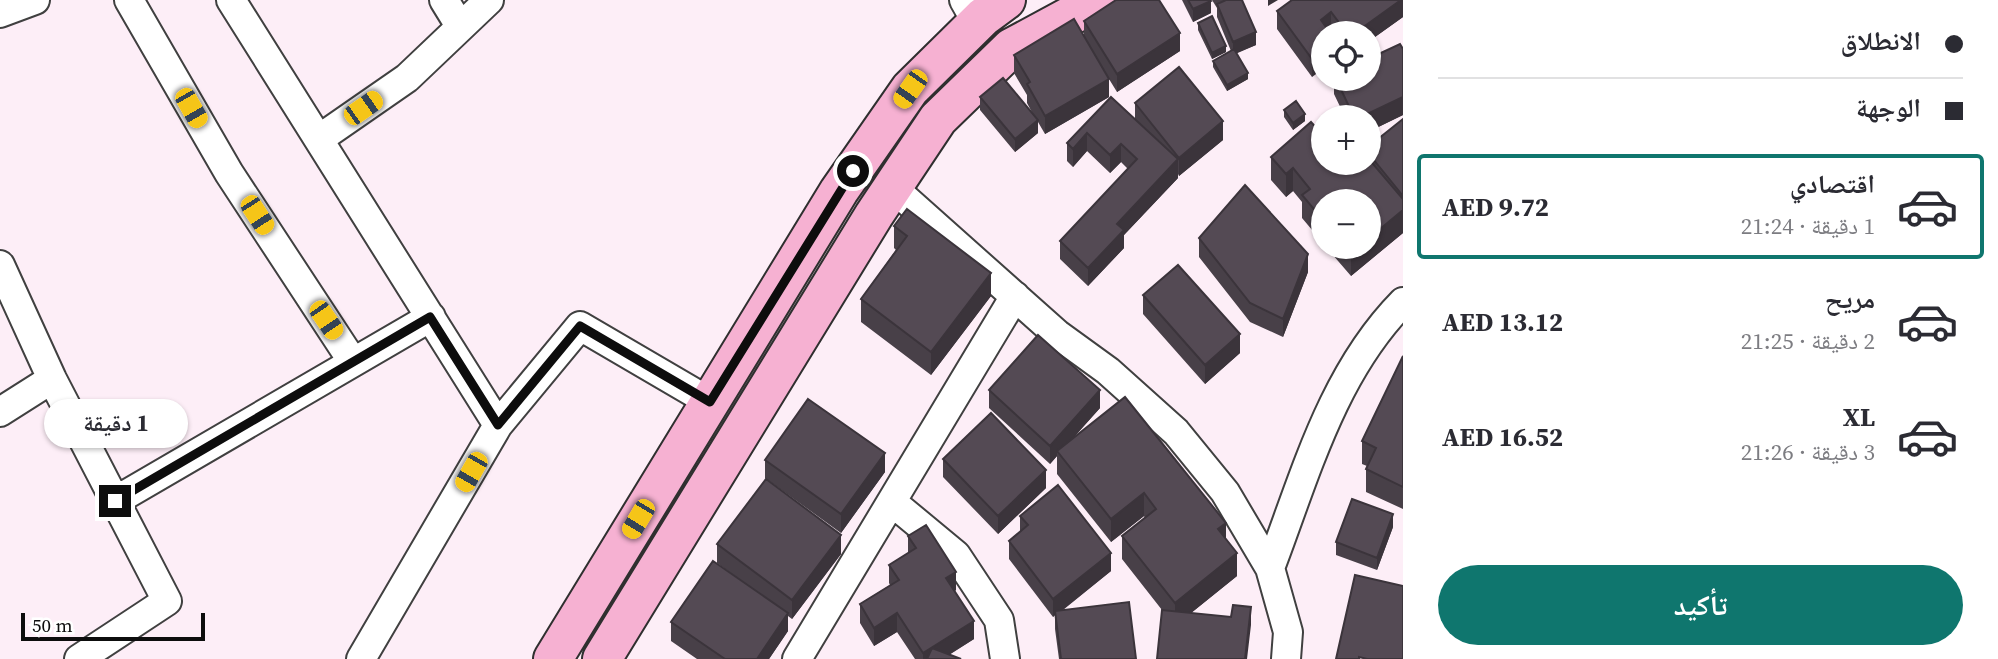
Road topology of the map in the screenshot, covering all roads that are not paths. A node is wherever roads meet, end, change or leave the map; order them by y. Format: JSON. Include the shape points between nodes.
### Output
{"nodes":[{"id":1,"x":129,"y":0,"type":"edge"},
{"id":2,"x":444,"y":0,"type":"edge"},
{"id":3,"x":489,"y":0,"type":"edge"},
{"id":4,"x":1100,"y":0,"type":"edge"},
{"id":5,"x":243,"y":4,"type":"edge"},
{"id":6,"x":982,"y":8,"type":"edge"},
{"id":7,"x":460,"y":26,"type":"junction"},
{"id":8,"x":319,"y":139,"type":"junction"},
{"id":9,"x":892,"y":187,"type":"junction"},
{"id":10,"x":0,"y":265,"type":"edge"},
{"id":11,"x":1015,"y":296,"type":"junction"},
{"id":12,"x":1403,"y":302,"type":"edge"},
{"id":13,"x":430,"y":317,"type":"junction"},
{"id":14,"x":353,"y":362,"type":"junction"},
{"id":15,"x":52,"y":379,"type":"junction"},
{"id":16,"x":710,"y":402,"type":"junction"},
{"id":17,"x":0,"y":412,"type":"edge"},
{"id":18,"x":498,"y":425,"type":"junction"},
{"id":19,"x":115,"y":501,"type":"junction"},
{"id":20,"x":892,"y":502,"type":"junction"},
{"id":21,"x":1270,"y":568,"type":"junction"},
{"id":22,"x":615,"y":654,"type":"edge"},
{"id":23,"x":79,"y":659,"type":"edge"},
{"id":24,"x":361,"y":659,"type":"edge"},
{"id":25,"x":553,"y":659,"type":"edge"},
{"id":26,"x":797,"y":659,"type":"edge"},
{"id":27,"x":1006,"y":659,"type":"edge"},
{"id":28,"x":1286,"y":659,"type":"edge"}],
"edges":[{"from":1,"to":14,"type":"street","via":[[229,173]]},
{"from":2,"to":7,"type":"street"},
{"from":3,"to":7,"type":"street"},
{"from":4,"to":9,"type":"main road","via":[[1011,48],[938,120]]},
{"from":5,"to":8,"type":"street"},
{"from":6,"to":16,"type":"main road","via":[[910,89],[839,191]]},
{"from":7,"to":8,"type":"street","via":[[407,78]]},
{"from":8,"to":13,"type":"street"},
{"from":9,"to":11,"type":"street"},
{"from":9,"to":22,"type":"main road"},
{"from":10,"to":15,"type":"street"},
{"from":11,"to":20,"type":"street"},
{"from":11,"to":21,"type":"street","via":[[1176,432],[1225,492]]},
{"from":12,"to":21,"type":"street","via":[[1382,323],[1333,401]]},
{"from":13,"to":14,"type":"street"},
{"from":13,"to":18,"type":"street"},
{"from":14,"to":19,"type":"street"},
{"from":15,"to":17,"type":"street"},
{"from":15,"to":19,"type":"street"},
{"from":16,"to":18,"type":"street","via":[[580,326]]},
{"from":16,"to":25,"type":"main road"},
{"from":18,"to":24,"type":"street"},
{"from":19,"to":23,"type":"street","via":[[167,601]]},
{"from":20,"to":26,"type":"street"},
{"from":20,"to":27,"type":"street","via":[[956,555],[999,620]]},
{"from":21,"to":28,"type":"street","via":[[1288,632]]}]}
